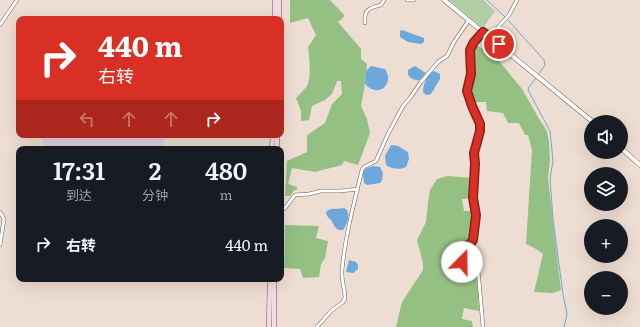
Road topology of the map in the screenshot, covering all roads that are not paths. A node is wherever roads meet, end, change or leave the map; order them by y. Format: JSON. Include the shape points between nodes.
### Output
{"nodes":[{"id":1,"x":17,"y":0,"type":"edge"},
{"id":2,"x":275,"y":0,"type":"edge"},
{"id":3,"x":280,"y":0,"type":"edge"},
{"id":4,"x":384,"y":0,"type":"edge"},
{"id":5,"x":407,"y":0,"type":"edge"},
{"id":6,"x":414,"y":0,"type":"edge"},
{"id":7,"x":444,"y":0,"type":"edge"},
{"id":8,"x":517,"y":0,"type":"edge"},
{"id":9,"x":275,"y":16,"type":"edge"},
{"id":10,"x":279,"y":16,"type":"edge"},
{"id":11,"x":469,"y":20,"type":"junction"},
{"id":12,"x":365,"y":23,"type":"dead end"},
{"id":13,"x":0,"y":25,"type":"edge"},
{"id":14,"x":483,"y":32,"type":"junction"},
{"id":15,"x":490,"y":37,"type":"junction"},
{"id":16,"x":585,"y":115,"type":"edge"},
{"id":17,"x":628,"y":154,"type":"edge"},
{"id":18,"x":640,"y":165,"type":"edge"},
{"id":19,"x":358,"y":189,"type":"junction"},
{"id":20,"x":284,"y":208,"type":"edge"},
{"id":21,"x":0,"y":212,"type":"edge"},
{"id":22,"x":0,"y":245,"type":"edge"},
{"id":23,"x":270,"y":282,"type":"edge"},
{"id":24,"x":274,"y":282,"type":"edge"},
{"id":25,"x":269,"y":327,"type":"edge"},
{"id":26,"x":274,"y":327,"type":"edge"},
{"id":27,"x":317,"y":327,"type":"edge"},
{"id":28,"x":483,"y":327,"type":"edge"}],
"edges":[{"from":1,"to":13,"type":"street"},
{"from":2,"to":9,"type":"main road"},
{"from":3,"to":10,"type":"main road"},
{"from":4,"to":12,"type":"street","via":[[381,5],[368,10]]},
{"from":5,"to":6,"type":"street"},
{"from":7,"to":11,"type":"street"},
{"from":8,"to":15,"type":"street","via":[[509,15]]},
{"from":11,"to":14,"type":"street"},
{"from":11,"to":19,"type":"street","via":[[447,56],[438,62],[403,106],[378,159],[363,168]]},
{"from":14,"to":15,"type":"street"},
{"from":14,"to":28,"type":"street","via":[[470,50],[471,74],[467,91],[480,124],[474,153],[473,198],[476,215],[473,240],[464,248],[460,258],[462,262],[478,270]]},
{"from":15,"to":16,"type":"street"},
{"from":17,"to":18,"type":"street"},
{"from":19,"to":20,"type":"street","via":[[295,195]]},
{"from":19,"to":27,"type":"street","via":[[342,271],[345,298]]},
{"from":21,"to":22,"type":"street","via":[[4,219]]},
{"from":23,"to":25,"type":"main road"},
{"from":24,"to":26,"type":"main road"}]}
